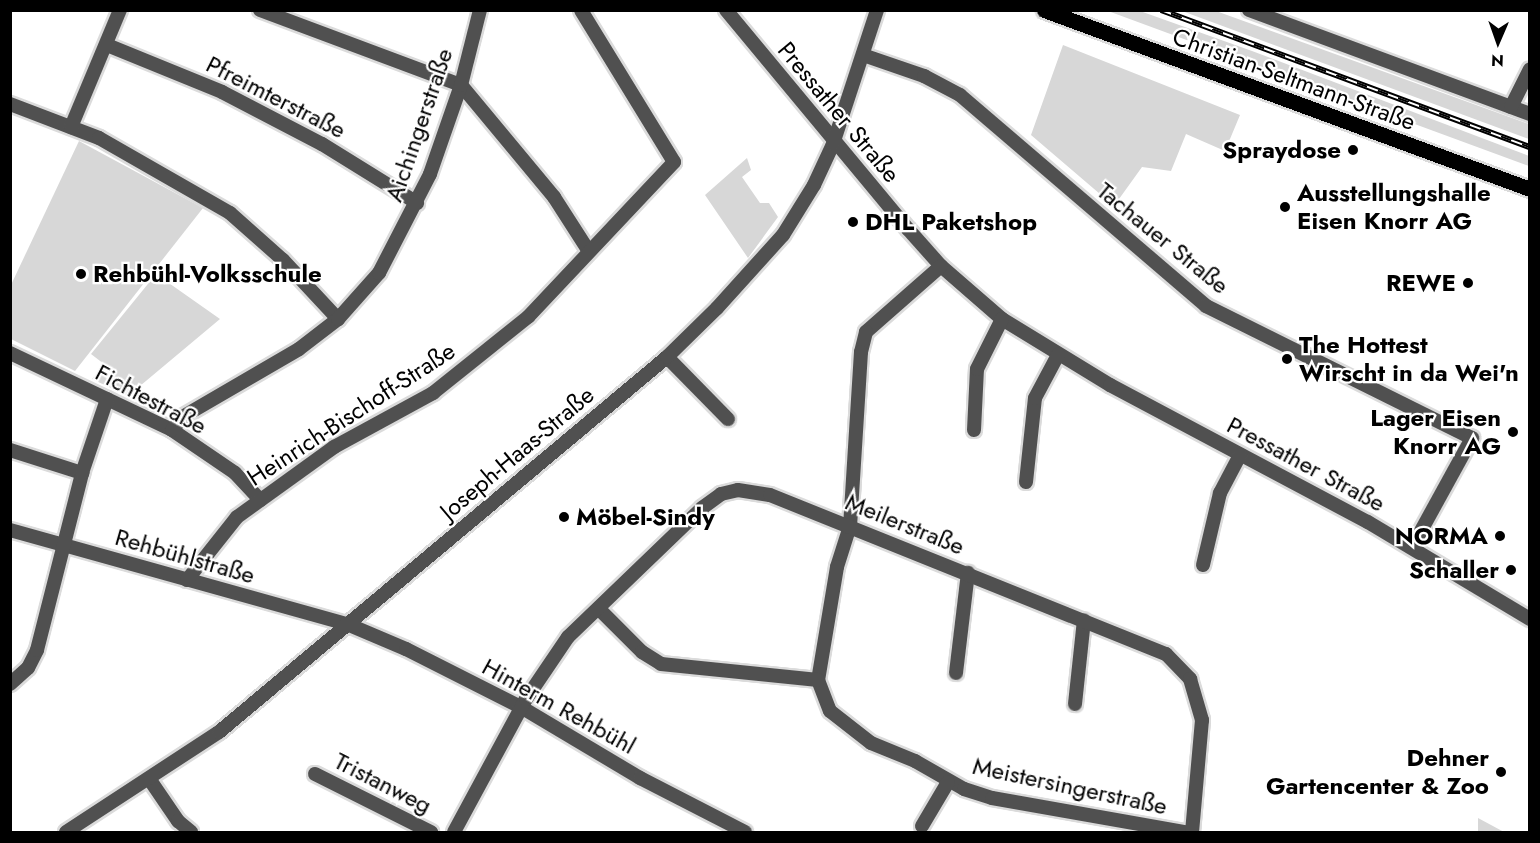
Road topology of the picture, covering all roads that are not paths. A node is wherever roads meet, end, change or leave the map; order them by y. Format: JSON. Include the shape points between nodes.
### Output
{"nodes":[{"id":1,"x":120,"y":10,"type":"edge"},
{"id":2,"x":260,"y":10,"type":"edge"},
{"id":3,"x":480,"y":10,"type":"edge"},
{"id":4,"x":581,"y":10,"type":"edge"},
{"id":5,"x":726,"y":10,"type":"edge"},
{"id":6,"x":877,"y":10,"type":"edge"},
{"id":7,"x":1044,"y":10,"type":"edge"},
{"id":8,"x":1250,"y":10,"type":"edge"},
{"id":9,"x":107,"y":45,"type":"junction"},
{"id":10,"x":863,"y":55,"type":"junction"},
{"id":11,"x":1530,"y":69,"type":"edge"},
{"id":12,"x":461,"y":85,"type":"junction"},
{"id":13,"x":10,"y":104,"type":"edge"},
{"id":14,"x":1511,"y":107,"type":"junction"},
{"id":15,"x":1530,"y":114,"type":"edge"},
{"id":16,"x":71,"y":127,"type":"junction"},
{"id":17,"x":833,"y":144,"type":"junction"},
{"id":18,"x":1530,"y":189,"type":"edge"},
{"id":19,"x":417,"y":203,"type":"junction"},
{"id":20,"x":588,"y":250,"type":"junction"},
{"id":21,"x":941,"y":266,"type":"junction"},
{"id":22,"x":338,"y":319,"type":"junction"},
{"id":23,"x":1002,"y":319,"type":"junction"},
{"id":24,"x":10,"y":353,"type":"edge"},
{"id":25,"x":1058,"y":355,"type":"junction"},
{"id":26,"x":666,"y":357,"type":"junction"},
{"id":27,"x":107,"y":399,"type":"junction"},
{"id":28,"x":728,"y":420,"type":"dead end"},
{"id":29,"x":172,"y":430,"type":"junction"},
{"id":30,"x":974,"y":430,"type":"dead end"},
{"id":31,"x":10,"y":450,"type":"edge"},
{"id":32,"x":1240,"y":455,"type":"junction"},
{"id":33,"x":82,"y":473,"type":"junction"},
{"id":34,"x":1026,"y":482,"type":"dead end"},
{"id":35,"x":260,"y":500,"type":"junction"},
{"id":36,"x":850,"y":526,"type":"junction"},
{"id":37,"x":10,"y":530,"type":"edge"},
{"id":38,"x":65,"y":545,"type":"junction"},
{"id":39,"x":1412,"y":547,"type":"junction"},
{"id":40,"x":1203,"y":566,"type":"dead end"},
{"id":41,"x":968,"y":573,"type":"junction"},
{"id":42,"x":187,"y":580,"type":"junction"},
{"id":43,"x":598,"y":609,"type":"junction"},
{"id":44,"x":1530,"y":619,"type":"edge"},
{"id":45,"x":1084,"y":620,"type":"junction"},
{"id":46,"x":347,"y":624,"type":"junction"},
{"id":47,"x":956,"y":673,"type":"dead end"},
{"id":48,"x":818,"y":680,"type":"junction"},
{"id":49,"x":10,"y":684,"type":"edge"},
{"id":50,"x":1075,"y":704,"type":"dead end"},
{"id":51,"x":522,"y":707,"type":"junction"},
{"id":52,"x":315,"y":774,"type":"dead end"},
{"id":53,"x":150,"y":780,"type":"junction"},
{"id":54,"x":948,"y":782,"type":"junction"},
{"id":55,"x":922,"y":826,"type":"dead end"},
{"id":56,"x":66,"y":832,"type":"edge"},
{"id":57,"x":191,"y":832,"type":"edge"},
{"id":58,"x":431,"y":832,"type":"edge"},
{"id":59,"x":454,"y":832,"type":"edge"},
{"id":60,"x":745,"y":832,"type":"edge"},
{"id":61,"x":1185,"y":832,"type":"edge"},
{"id":62,"x":1192,"y":832,"type":"edge"}],
"edges":[{"from":1,"to":9,"type":"street"},
{"from":2,"to":12,"type":"street"},
{"from":3,"to":12,"type":"street","name":"Aichingerstraße"},
{"from":4,"to":20,"type":"street","name":"Heinrich-Bischoff-Straße","via":[[674,162]]},
{"from":5,"to":17,"type":"street","name":"Pressather Straße"},
{"from":6,"to":10,"type":"street","name":"Joseph-Haas-Straße"},
{"from":7,"to":18,"type":"main road","name":"Christian-Seltmann-Straße"},
{"from":8,"to":14,"type":"street"},
{"from":9,"to":16,"type":"street"},
{"from":9,"to":19,"type":"street","name":"Pfreimterstraße","via":[[222,92],[322,144]]},
{"from":10,"to":17,"type":"street","name":"Joseph-Haas-Straße"},
{"from":10,"to":39,"type":"street","name":"Tachauer Straße","via":[[924,76],[960,95],[1206,306],[1472,438]]},
{"from":11,"to":14,"type":"street"},
{"from":12,"to":19,"type":"street","name":"Aichingerstraße"},
{"from":12,"to":20,"type":"street","via":[[554,197]]},
{"from":13,"to":16,"type":"street"},
{"from":14,"to":15,"type":"street"},
{"from":16,"to":22,"type":"street","via":[[99,138],[230,213],[283,260]]},
{"from":17,"to":21,"type":"street","name":"Pressather Straße"},
{"from":17,"to":26,"type":"street","name":"Joseph-Haas-Straße","via":[[783,235],[750,274]]},
{"from":19,"to":22,"type":"street","name":"Aichingerstraße","via":[[379,273]]},
{"from":20,"to":35,"type":"street","name":"Heinrich-Bischoff-Straße","via":[[528,317],[433,393],[334,447]]},
{"from":21,"to":23,"type":"street","name":"Pressather Straße"},
{"from":21,"to":36,"type":"street","via":[[866,332],[861,352]]},
{"from":22,"to":29,"type":"street","name":"Aichingerstraße","via":[[299,349],[184,416]]},
{"from":23,"to":25,"type":"street","name":"Pressather Straße"},
{"from":23,"to":30,"type":"street","via":[[977,369]]},
{"from":24,"to":27,"type":"street","name":"Fichtestraße"},
{"from":25,"to":32,"type":"street","name":"Pressather Straße"},
{"from":25,"to":34,"type":"street","via":[[1035,398]]},
{"from":26,"to":28,"type":"street"},
{"from":26,"to":46,"type":"street","name":"Joseph-Haas-Straße"},
{"from":27,"to":29,"type":"street","name":"Fichtestraße"},
{"from":27,"to":33,"type":"street"},
{"from":29,"to":35,"type":"street","name":"Fichtestraße","via":[[235,472]]},
{"from":31,"to":33,"type":"street"},
{"from":32,"to":39,"type":"street","name":"Pressather Straße"},
{"from":32,"to":40,"type":"street","via":[[1220,493]]},
{"from":33,"to":38,"type":"street"},
{"from":35,"to":42,"type":"street","name":"Heinrich-Bischoff-Straße","via":[[237,517]]},
{"from":36,"to":41,"type":"street","name":"Meilerstraße"},
{"from":36,"to":43,"type":"street","name":"Meilerstraße","via":[[751,490],[721,495],[702,508]]},
{"from":36,"to":48,"type":"street","via":[[837,567]]},
{"from":37,"to":38,"type":"street","name":"Rehbühlstraße"},
{"from":38,"to":42,"type":"street","name":"Rehbühlstraße"},
{"from":38,"to":49,"type":"street","via":[[37,650],[28,668]]},
{"from":39,"to":44,"type":"street","name":"Pressather Straße"},
{"from":41,"to":45,"type":"street","name":"Meilerstraße"},
{"from":41,"to":47,"type":"street"},
{"from":42,"to":46,"type":"street","name":"Rehbühlstraße"},
{"from":43,"to":48,"type":"street","via":[[642,652],[661,664]]},
{"from":43,"to":51,"type":"street","name":"Meilerstraße","via":[[568,637]]},
{"from":45,"to":50,"type":"street"},
{"from":45,"to":62,"type":"street","name":"Meilerstraße","via":[[1166,654],[1190,679],[1202,720]]},
{"from":46,"to":51,"type":"street","name":"Hinterm Rehbühl"},
{"from":46,"to":53,"type":"street","name":"Joseph-Haas-Straße","via":[[219,732]]},
{"from":48,"to":54,"type":"street","name":"Meistersingerstraße","via":[[830,711],[871,743],[915,761]]},
{"from":51,"to":59,"type":"street","name":"Meilerstraße"},
{"from":51,"to":60,"type":"street","name":"Hinterm Rehbühl","via":[[640,778]]},
{"from":52,"to":58,"type":"street","name":"Tristanweg"},
{"from":53,"to":56,"type":"street","name":"Joseph-Haas-Straße"},
{"from":53,"to":57,"type":"street","via":[[178,821]]},
{"from":54,"to":55,"type":"street","name":"Meistersingerstraße"},
{"from":54,"to":61,"type":"street","name":"Meistersingerstraße","via":[[992,798]]}]}
